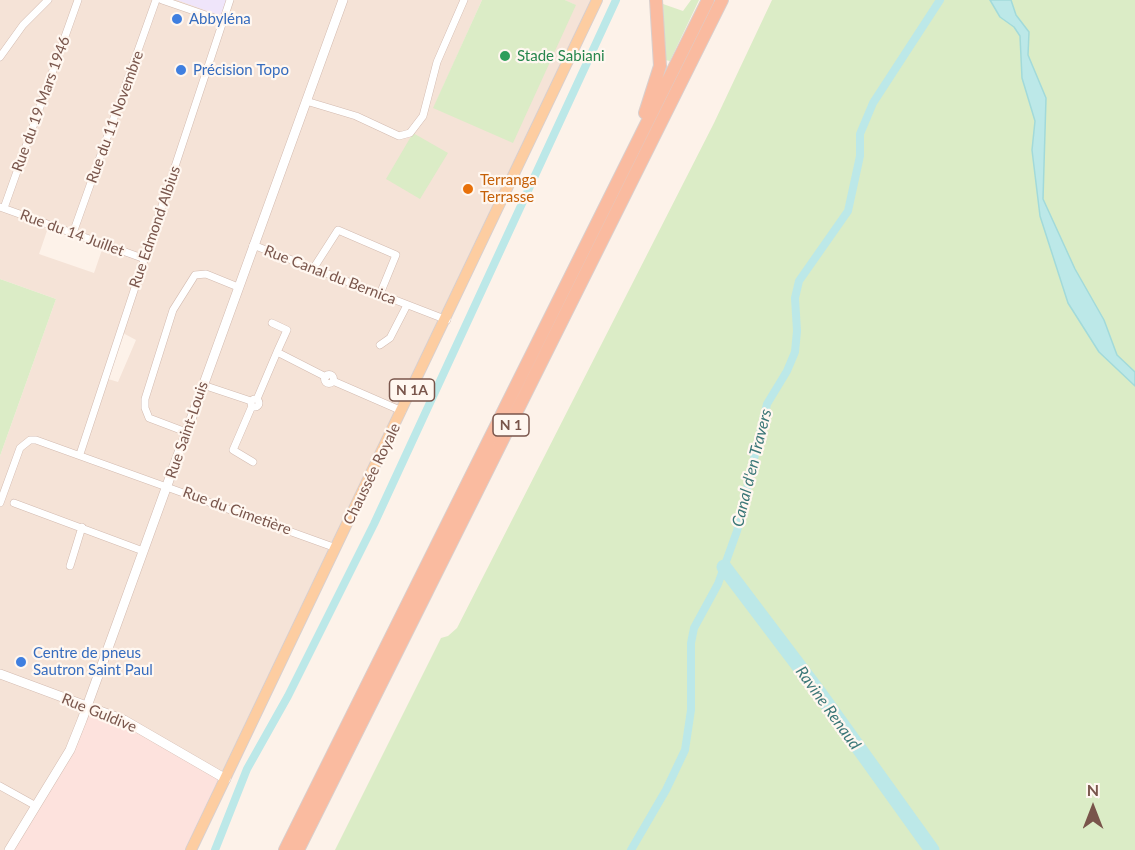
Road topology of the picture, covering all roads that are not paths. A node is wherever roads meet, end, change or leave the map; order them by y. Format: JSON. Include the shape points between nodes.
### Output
{"nodes":[{"id":1,"x":48,"y":0,"type":"edge"},
{"id":2,"x":78,"y":0,"type":"edge"},
{"id":3,"x":156,"y":0,"type":"edge"},
{"id":4,"x":162,"y":0,"type":"edge"},
{"id":5,"x":230,"y":0,"type":"edge"},
{"id":6,"x":343,"y":0,"type":"edge"},
{"id":7,"x":465,"y":0,"type":"edge"},
{"id":8,"x":597,"y":0,"type":"edge"},
{"id":9,"x":656,"y":0,"type":"edge"},
{"id":10,"x":708,"y":0,"type":"edge"},
{"id":11,"x":722,"y":0,"type":"edge"},
{"id":12,"x":223,"y":21,"type":"junction"},
{"id":13,"x":0,"y":57,"type":"edge"},
{"id":14,"x":306,"y":101,"type":"junction"},
{"id":15,"x":630,"y":155,"type":"junction"},
{"id":16,"x":2,"y":208,"type":"edge"},
{"id":17,"x":73,"y":233,"type":"junction"},
{"id":18,"x":253,"y":245,"type":"junction"},
{"id":19,"x":145,"y":259,"type":"junction"},
{"id":20,"x":313,"y":269,"type":"junction"},
{"id":21,"x":238,"y":287,"type":"junction"},
{"id":22,"x":380,"y":294,"type":"junction"},
{"id":23,"x":407,"y":305,"type":"junction"},
{"id":24,"x":447,"y":320,"type":"junction"},
{"id":25,"x":272,"y":323,"type":"dead end"},
{"id":26,"x":380,"y":345,"type":"dead end"},
{"id":27,"x":277,"y":352,"type":"junction"},
{"id":28,"x":203,"y":385,"type":"junction"},
{"id":29,"x":254,"y":402,"type":"junction"},
{"id":30,"x":402,"y":411,"type":"junction"},
{"id":31,"x":186,"y":432,"type":"junction"},
{"id":32,"x":80,"y":454,"type":"junction"},
{"id":33,"x":253,"y":462,"type":"dead end"},
{"id":34,"x":167,"y":486,"type":"junction"},
{"id":35,"x":0,"y":503,"type":"edge"},
{"id":36,"x":14,"y":503,"type":"dead end"},
{"id":37,"x":82,"y":528,"type":"junction"},
{"id":38,"x":336,"y":548,"type":"junction"},
{"id":39,"x":143,"y":551,"type":"junction"},
{"id":40,"x":70,"y":566,"type":"dead end"},
{"id":41,"x":0,"y":674,"type":"edge"},
{"id":42,"x":86,"y":707,"type":"junction"},
{"id":43,"x":225,"y":779,"type":"junction"},
{"id":44,"x":0,"y":786,"type":"edge"},
{"id":45,"x":36,"y":806,"type":"junction"},
{"id":46,"x":9,"y":850,"type":"edge"},
{"id":47,"x":191,"y":850,"type":"edge"},
{"id":48,"x":285,"y":850,"type":"edge"},
{"id":49,"x":298,"y":850,"type":"edge"}],
"edges":[{"from":1,"to":13,"type":"street"},
{"from":2,"to":16,"type":"street","name":"Rue du 19 Mars 1946"},
{"from":3,"to":17,"type":"street","name":"Rue du 11 Novembre"},
{"from":4,"to":12,"type":"street"},
{"from":5,"to":12,"type":"street","name":"Rue Edmond Albius"},
{"from":6,"to":14,"type":"street","name":"Rue Saint-Louis"},
{"from":7,"to":14,"type":"street","via":[[437,62],[423,116],[410,133],[399,136],[356,116]]},
{"from":8,"to":24,"type":"main road","name":"Chaussée Royale","number":"N 1A"},
{"from":9,"to":15,"type":"highway","via":[[660,66]]},
{"from":10,"to":15,"type":"highway","number":"N 1"},
{"from":11,"to":49,"type":"highway","number":"N 1"},
{"from":12,"to":19,"type":"street","name":"Rue Edmond Albius"},
{"from":14,"to":18,"type":"street","name":"Rue Saint-Louis"},
{"from":15,"to":48,"type":"highway","number":"N 1"},
{"from":16,"to":17,"type":"street","name":"Rue du 14 Juillet"},
{"from":17,"to":19,"type":"street","name":"Rue du 14 Juillet"},
{"from":18,"to":20,"type":"street","name":"Rue Canal du Bernica"},
{"from":18,"to":21,"type":"street","name":"Rue Saint-Louis"},
{"from":19,"to":32,"type":"street","name":"Rue Edmond Albius"},
{"from":20,"to":22,"type":"street","name":"Rue Canal du Bernica"},
{"from":20,"to":22,"type":"street","via":[[338,230],[396,255]]},
{"from":21,"to":28,"type":"street","name":"Rue Saint-Louis"},
{"from":21,"to":31,"type":"street","via":[[206,274],[195,275],[173,310],[145,408],[149,418]]},
{"from":22,"to":23,"type":"street","name":"Rue Canal du Bernica"},
{"from":23,"to":24,"type":"street","name":"Rue Canal du Bernica"},
{"from":23,"to":26,"type":"street","name":"Rue Canal du Bernica","via":[[390,338]]},
{"from":24,"to":30,"type":"main road","name":"Chaussée Royale","number":"N 1A"},
{"from":25,"to":27,"type":"street","via":[[287,330]]},
{"from":27,"to":29,"type":"street"},
{"from":27,"to":30,"type":"street","via":[[326,377],[328,383],[333,381]]},
{"from":28,"to":29,"type":"street"},
{"from":28,"to":31,"type":"street","name":"Rue Saint-Louis"},
{"from":29,"to":33,"type":"street","via":[[233,450]]},
{"from":30,"to":38,"type":"main road","name":"Chaussée Royale","number":"N 1A"},
{"from":31,"to":34,"type":"street","name":"Rue Saint-Louis"},
{"from":32,"to":34,"type":"street","name":"Rue du Cimetière"},
{"from":32,"to":35,"type":"street","name":"Rue du Cimetière","via":[[30,440],[20,448]]},
{"from":34,"to":38,"type":"street","name":"Rue du Cimetière"},
{"from":34,"to":39,"type":"street","name":"Rue Saint-Louis"},
{"from":36,"to":37,"type":"street"},
{"from":37,"to":39,"type":"street"},
{"from":37,"to":40,"type":"street"},
{"from":38,"to":43,"type":"main road","name":"Chaussée Royale","number":"N 1A"},
{"from":39,"to":42,"type":"street","name":"Rue Saint-Louis"},
{"from":41,"to":42,"type":"street","name":"Rue Guldive"},
{"from":42,"to":43,"type":"street","name":"Rue Guldive","via":[[135,725]]},
{"from":42,"to":45,"type":"street","name":"Rue Saint-Louis","via":[[70,750]]},
{"from":43,"to":47,"type":"main road","name":"Chaussée Royale","number":"N 1A"},
{"from":44,"to":45,"type":"street"},
{"from":45,"to":46,"type":"street","name":"Rue Saint-Louis"}]}
